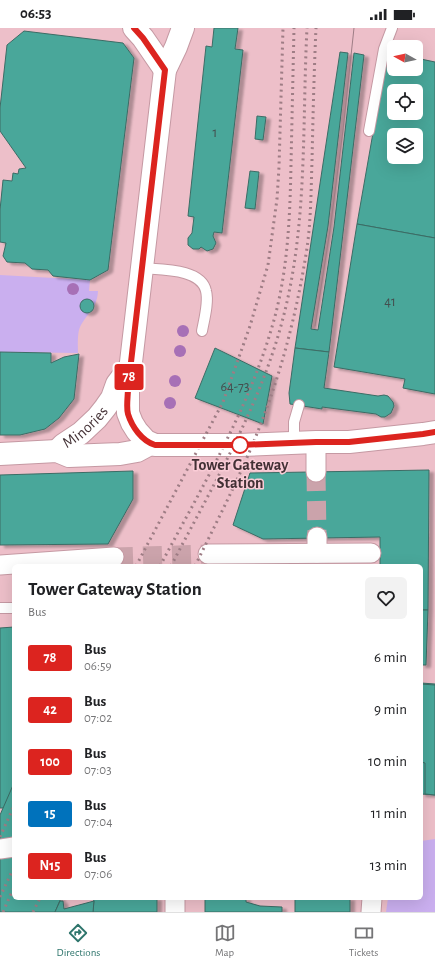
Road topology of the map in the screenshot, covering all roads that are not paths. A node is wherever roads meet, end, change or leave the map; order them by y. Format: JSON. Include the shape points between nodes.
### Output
{"nodes":[{"id":1,"x":135,"y":28,"type":"edge"},
{"id":2,"x":183,"y":28,"type":"edge"},
{"id":3,"x":392,"y":28,"type":"edge"},
{"id":4,"x":165,"y":70,"type":"junction"},
{"id":5,"x":369,"y":131,"type":"dead end"},
{"id":6,"x":141,"y":268,"type":"junction"},
{"id":7,"x":202,"y":331,"type":"dead end"},
{"id":8,"x":129,"y":368,"type":"junction"},
{"id":9,"x":299,"y":405,"type":"dead end"},
{"id":10,"x":435,"y":432,"type":"edge"},
{"id":11,"x":316,"y":442,"type":"junction"},
{"id":12,"x":294,"y":443,"type":"junction"},
{"id":13,"x":150,"y":444,"type":"junction"},
{"id":14,"x":57,"y":451,"type":"junction"},
{"id":15,"x":0,"y":454,"type":"edge"},
{"id":16,"x":316,"y":472,"type":"tunnel mouth"},
{"id":17,"x":371,"y":552,"type":"dead end"},
{"id":18,"x":208,"y":554,"type":"tunnel mouth"},
{"id":19,"x":114,"y":557,"type":"tunnel mouth"},
{"id":20,"x":54,"y":564,"type":"edge"},
{"id":21,"x":0,"y":565,"type":"edge"},
{"id":22,"x":12,"y":565,"type":"edge"},
{"id":23,"x":0,"y":608,"type":"edge"},
{"id":24,"x":12,"y":608,"type":"edge"},
{"id":25,"x":12,"y":847,"type":"edge"},
{"id":26,"x":0,"y":849,"type":"edge"},
{"id":27,"x":175,"y":900,"type":"edge"},
{"id":28,"x":372,"y":900,"type":"edge"},
{"id":29,"x":174,"y":912,"type":"edge"},
{"id":30,"x":371,"y":912,"type":"edge"}],
"edges":[{"from":1,"to":4,"type":"main road"},
{"from":2,"to":4,"type":"main road"},
{"from":3,"to":5,"type":"lane","via":[[384,49]]},
{"from":4,"to":6,"type":"main road"},
{"from":6,"to":7,"type":"lane","via":[[186,273],[200,279],[207,296]]},
{"from":6,"to":8,"type":"main road"},
{"from":8,"to":13,"type":"main road","name":"Minories","via":[[128,413],[137,431]]},
{"from":8,"to":14,"type":"main road","name":"Minories","via":[[97,418]]},
{"from":9,"to":12,"type":"lane","via":[[294,422]]},
{"from":10,"to":11,"type":"main road","name":"Minories","via":[[349,442]]},
{"from":11,"to":12,"type":"main road","name":"Minories"},
{"from":11,"to":16,"type":"street"},
{"from":12,"to":13,"type":"main road","name":"Minories"},
{"from":13,"to":14,"type":"main road","name":"Minories","via":[[138,451],[125,454],[69,456]]},
{"from":14,"to":15,"type":"main road","name":"Minories"},
{"from":17,"to":18,"type":"street","via":[[317,545]]},
{"from":19,"to":20,"type":"street"},
{"from":21,"to":22,"type":"street"},
{"from":23,"to":24,"type":"lane"},
{"from":25,"to":26,"type":"street"},
{"from":27,"to":29,"type":"street"},
{"from":28,"to":30,"type":"street"}]}
